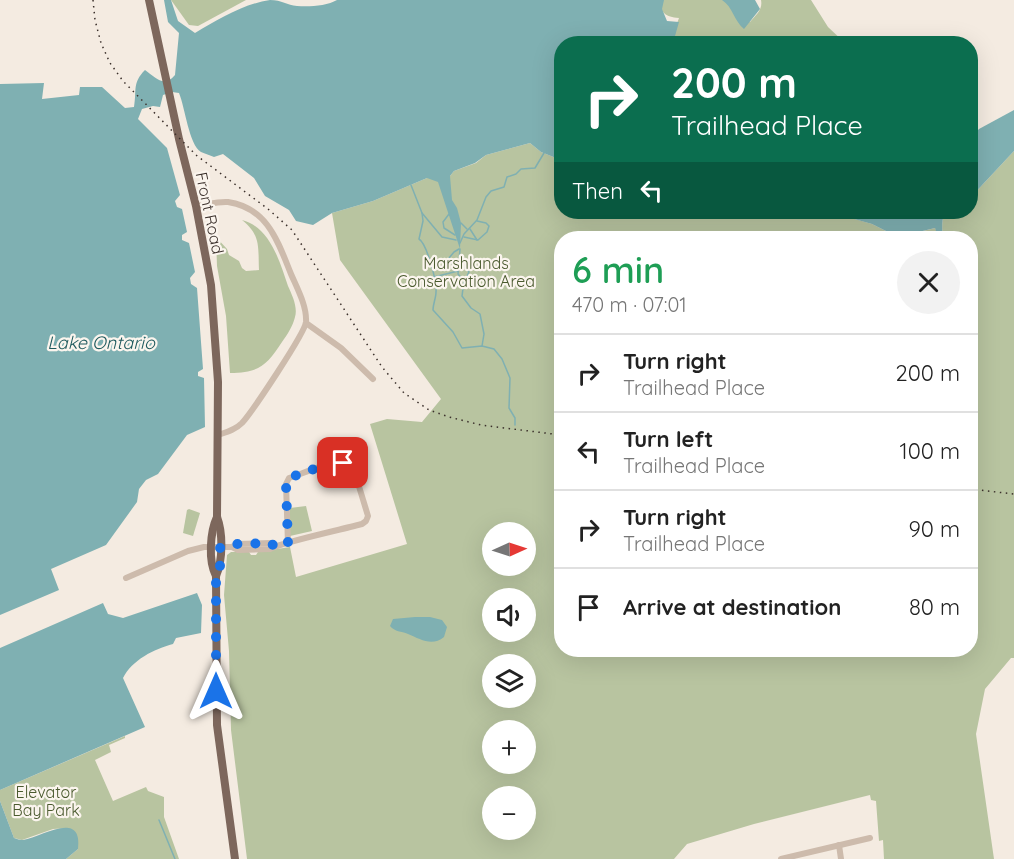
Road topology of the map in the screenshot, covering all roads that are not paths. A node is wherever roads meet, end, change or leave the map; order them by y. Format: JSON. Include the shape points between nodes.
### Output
{"nodes":[{"id":1,"x":149,"y":0,"type":"edge"},
{"id":2,"x":196,"y":206,"type":"junction"},
{"id":3,"x":306,"y":323,"type":"junction"},
{"id":4,"x":373,"y":379,"type":"dead end"},
{"id":5,"x":218,"y":435,"type":"junction"},
{"id":6,"x":288,"y":544,"type":"junction"},
{"id":7,"x":216,"y":548,"type":"junction"},
{"id":8,"x":126,"y":578,"type":"dead end"},
{"id":9,"x":870,"y":838,"type":"dead end"},
{"id":10,"x":839,"y":845,"type":"junction"},
{"id":11,"x":235,"y":859,"type":"edge"},
{"id":12,"x":781,"y":859,"type":"edge"},
{"id":13,"x":841,"y":859,"type":"edge"}],
"edges":[{"from":1,"to":2,"type":"main road","name":"Front Road"},
{"from":2,"to":3,"type":"street","via":[[226,202],[241,206],[273,230],[303,302]]},
{"from":2,"to":5,"type":"main road","name":"Front Road","via":[[214,312]]},
{"from":3,"to":4,"type":"street","via":[[341,348]]},
{"from":3,"to":5,"type":"street","via":[[243,422]]},
{"from":5,"to":7,"type":"main road","name":"Front Road","via":[[220,526]]},
{"from":6,"to":6,"type":"street","via":[[289,478],[349,463],[368,516],[366,521]]},
{"from":6,"to":7,"type":"street"},
{"from":7,"to":8,"type":"street","via":[[188,551]]},
{"from":7,"to":11,"type":"main road","name":"Front Road","via":[[212,568],[216,576],[218,725]]},
{"from":9,"to":10,"type":"street"},
{"from":10,"to":12,"type":"street"},
{"from":10,"to":13,"type":"street"}]}
